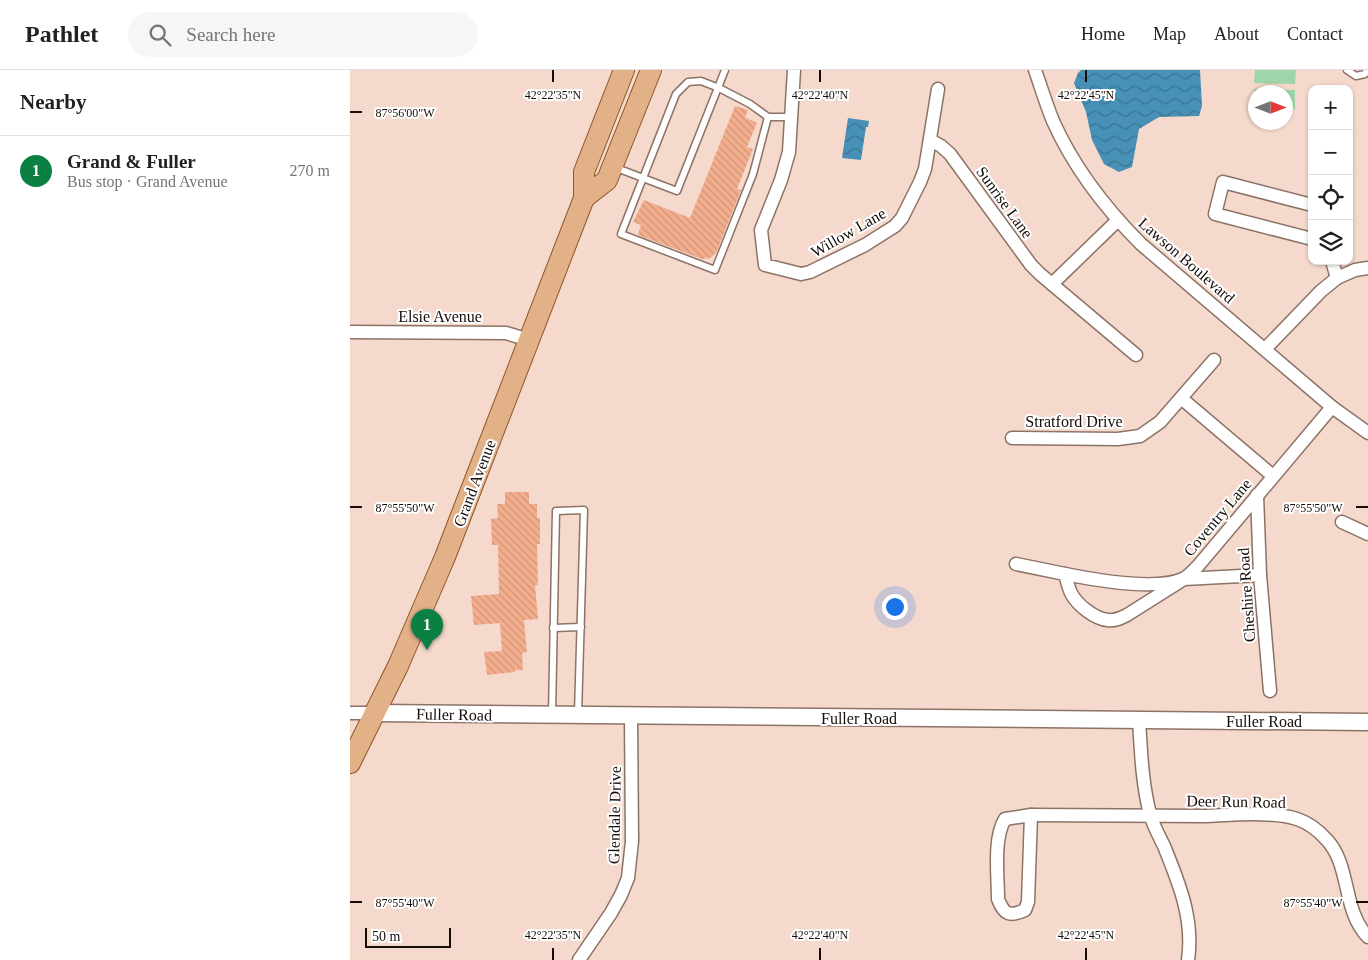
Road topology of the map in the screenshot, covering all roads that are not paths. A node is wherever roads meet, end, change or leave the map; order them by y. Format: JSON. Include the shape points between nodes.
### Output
{"nodes":[{"id":1,"x":651,"y":70,"type":"edge"},
{"id":2,"x":725,"y":70,"type":"edge"},
{"id":3,"x":794,"y":70,"type":"edge"},
{"id":4,"x":1035,"y":70,"type":"edge"},
{"id":5,"x":1347,"y":70,"type":"edge"},
{"id":6,"x":1367,"y":70,"type":"edge"},
{"id":7,"x":624,"y":71,"type":"edge"},
{"id":8,"x":719,"y":88,"type":"junction"},
{"id":9,"x":938,"y":90,"type":"dead end"},
{"id":10,"x":768,"y":117,"type":"junction"},
{"id":11,"x":792,"y":118,"type":"junction"},
{"id":12,"x":930,"y":140,"type":"junction"},
{"id":13,"x":612,"y":167,"type":"junction"},
{"id":14,"x":644,"y":179,"type":"junction"},
{"id":15,"x":584,"y":198,"type":"junction"},
{"id":16,"x":1308,"y":204,"type":"edge"},
{"id":17,"x":1118,"y":220,"type":"junction"},
{"id":18,"x":1308,"y":238,"type":"edge"},
{"id":19,"x":1333,"y":265,"type":"edge"},
{"id":20,"x":1368,"y":268,"type":"edge"},
{"id":21,"x":1338,"y":278,"type":"junction"},
{"id":22,"x":1052,"y":284,"type":"junction"},
{"id":23,"x":350,"y":332,"type":"edge"},
{"id":24,"x":529,"y":340,"type":"junction"},
{"id":25,"x":1265,"y":349,"type":"junction"},
{"id":26,"x":1136,"y":355,"type":"dead end"},
{"id":27,"x":1214,"y":360,"type":"dead end"},
{"id":28,"x":1181,"y":398,"type":"junction"},
{"id":29,"x":1332,"y":407,"type":"junction"},
{"id":30,"x":1368,"y":433,"type":"edge"},
{"id":31,"x":1012,"y":438,"type":"dead end"},
{"id":32,"x":1273,"y":476,"type":"junction"},
{"id":33,"x":1257,"y":495,"type":"junction"},
{"id":34,"x":1342,"y":522,"type":"dead end"},
{"id":35,"x":1368,"y":534,"type":"edge"},
{"id":36,"x":1016,"y":564,"type":"dead end"},
{"id":37,"x":1065,"y":574,"type":"junction"},
{"id":38,"x":1260,"y":575,"type":"junction"},
{"id":39,"x":1184,"y":579,"type":"junction"},
{"id":40,"x":581,"y":627,"type":"junction"},
{"id":41,"x":553,"y":628,"type":"junction"},
{"id":42,"x":1270,"y":691,"type":"dead end"},
{"id":43,"x":350,"y":713,"type":"edge"},
{"id":44,"x":375,"y":713,"type":"junction"},
{"id":45,"x":552,"y":715,"type":"junction"},
{"id":46,"x":578,"y":715,"type":"junction"},
{"id":47,"x":631,"y":716,"type":"junction"},
{"id":48,"x":1139,"y":720,"type":"junction"},
{"id":49,"x":1368,"y":722,"type":"edge"},
{"id":50,"x":350,"y":763,"type":"edge"},
{"id":51,"x":1031,"y":815,"type":"junction"},
{"id":52,"x":1151,"y":816,"type":"junction"},
{"id":53,"x":1368,"y":937,"type":"edge"},
{"id":54,"x":579,"y":960,"type":"edge"},
{"id":55,"x":1188,"y":960,"type":"edge"}],
"edges":[{"from":1,"to":13,"type":"main road"},
{"from":2,"to":8,"type":"lane"},
{"from":3,"to":11,"type":"street"},
{"from":4,"to":17,"type":"street","name":"Lawson Boulevard","via":[[1053,120],[1072,155]]},
{"from":5,"to":6,"type":"lane","via":[[1356,76],[1365,74]]},
{"from":7,"to":15,"type":"main road","name":"Grand Avenue","via":[[584,172]]},
{"from":8,"to":10,"type":"lane"},
{"from":8,"to":14,"type":"lane","via":[[700,81],[688,82],[676,94]]},
{"from":8,"to":14,"type":"lane","via":[[677,191]]},
{"from":9,"to":12,"type":"street","name":"Willow Lane"},
{"from":10,"to":11,"type":"lane"},
{"from":10,"to":14,"type":"lane","via":[[752,174],[715,270],[621,234]]},
{"from":11,"to":12,"type":"street","name":"Willow Lane","via":[[786,166],[761,230],[765,265],[801,274],[865,245],[895,226],[920,182]]},
{"from":12,"to":22,"type":"street","name":"Sunrise Lane","via":[[950,154],[1031,264]]},
{"from":13,"to":14,"type":"lane"},
{"from":13,"to":15,"type":"main road","via":[[607,180]]},
{"from":15,"to":24,"type":"main road","name":"Grand Avenue"},
{"from":16,"to":18,"type":"street","via":[[1223,182],[1214,214]]},
{"from":17,"to":22,"type":"street"},
{"from":17,"to":25,"type":"street","name":"Lawson Boulevard","via":[[1141,244]]},
{"from":19,"to":21,"type":"street"},
{"from":20,"to":21,"type":"street"},
{"from":21,"to":25,"type":"street","via":[[1323,289]]},
{"from":22,"to":26,"type":"street","name":"Sunrise Lane"},
{"from":23,"to":24,"type":"street","name":"Elsie Avenue","via":[[506,333]]},
{"from":24,"to":44,"type":"main road","name":"Grand Avenue","via":[[414,632]]},
{"from":25,"to":29,"type":"street","name":"Lawson Boulevard"},
{"from":27,"to":28,"type":"street","name":"Stratford Drive"},
{"from":28,"to":31,"type":"street","name":"Stratford Drive","via":[[1160,422],[1140,436],[1118,439]]},
{"from":28,"to":32,"type":"street"},
{"from":29,"to":30,"type":"street","name":"Lawson Boulevard"},
{"from":29,"to":32,"type":"street"},
{"from":32,"to":33,"type":"street","name":"Coventry Lane"},
{"from":33,"to":38,"type":"street","name":"Cheshire Road"},
{"from":33,"to":39,"type":"street","name":"Coventry Lane"},
{"from":34,"to":35,"type":"street"},
{"from":36,"to":37,"type":"street","name":"Coventry Lane"},
{"from":37,"to":39,"type":"street","name":"Coventry Lane","via":[[1122,583],[1161,584]]},
{"from":37,"to":39,"type":"street","name":"Coventry Lane","via":[[1072,594],[1081,605],[1108,620],[1118,620]]},
{"from":38,"to":39,"type":"street","name":"Coventry Lane"},
{"from":38,"to":42,"type":"street","name":"Cheshire Road"},
{"from":40,"to":41,"type":"lane"},
{"from":40,"to":41,"type":"lane","via":[[584,510],[556,511]]},
{"from":40,"to":46,"type":"lane"},
{"from":41,"to":45,"type":"lane"},
{"from":43,"to":44,"type":"street","name":"Fuller Road"},
{"from":44,"to":45,"type":"street","name":"Fuller Road"},
{"from":44,"to":50,"type":"main road","name":"Grand Avenue"},
{"from":45,"to":46,"type":"street","name":"Fuller Road"},
{"from":46,"to":47,"type":"street","name":"Fuller Road"},
{"from":47,"to":48,"type":"street","name":"Fuller Road"},
{"from":47,"to":54,"type":"street","name":"Glendale Drive","via":[[632,841],[628,878],[611,913]]},
{"from":48,"to":49,"type":"street","name":"Fuller Road"},
{"from":48,"to":52,"type":"street","via":[[1142,776]]},
{"from":51,"to":51,"type":"street","name":"Deer Run Road","via":[[1028,902],[1025,910],[1007,913],[998,899],[1000,827],[1006,819]]},
{"from":51,"to":52,"type":"street","name":"Deer Run Road"},
{"from":52,"to":53,"type":"street","name":"Deer Run Road","via":[[1274,815],[1296,818],[1309,824],[1335,850],[1356,921]]},
{"from":52,"to":55,"type":"street","via":[[1178,881],[1188,916]]}]}
